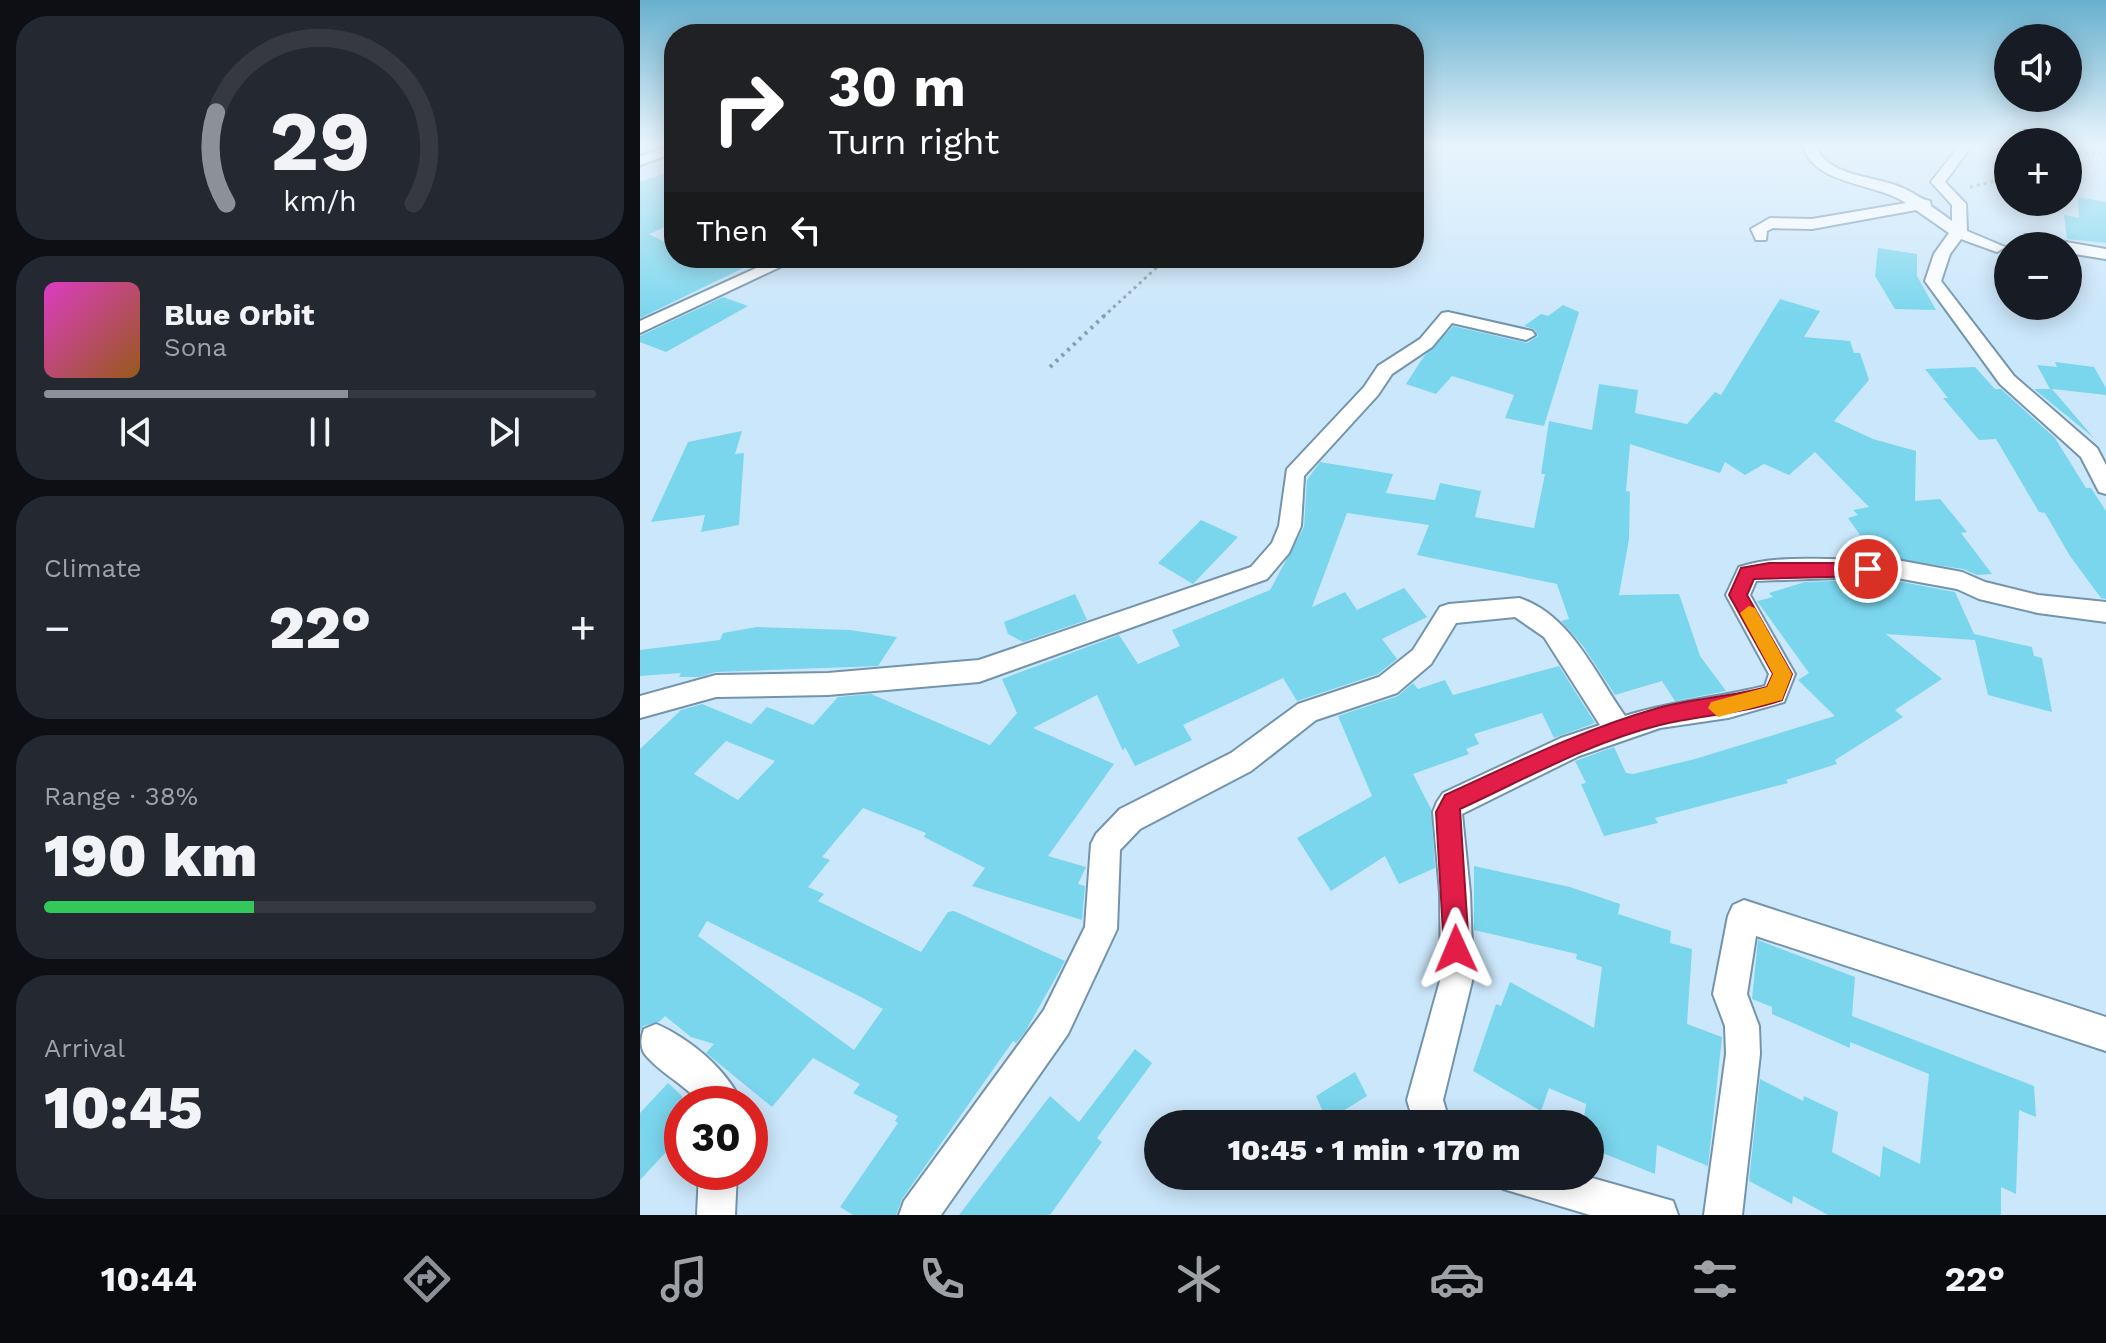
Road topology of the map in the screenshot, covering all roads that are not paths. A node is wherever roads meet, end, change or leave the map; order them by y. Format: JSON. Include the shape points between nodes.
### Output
{"nodes":[{"id":1,"x":1849,"y":202,"type":"edge"},
{"id":2,"x":1914,"y":202,"type":"edge"},
{"id":3,"x":1932,"y":202,"type":"edge"},
{"id":4,"x":1957,"y":202,"type":"edge"},
{"id":5,"x":1850,"y":205,"type":"junction"},
{"id":6,"x":1919,"y":205,"type":"junction"},
{"id":7,"x":1955,"y":236,"type":"junction"},
{"id":8,"x":1761,"y":237,"type":"dead end"},
{"id":9,"x":1994,"y":244,"type":"edge"},
{"id":10,"x":2082,"y":250,"type":"edge"},
{"id":11,"x":2106,"y":254,"type":"edge"},
{"id":12,"x":769,"y":268,"type":"edge"},
{"id":13,"x":640,"y":328,"type":"edge"},
{"id":14,"x":1526,"y":335,"type":"dead end"},
{"id":15,"x":2106,"y":487,"type":"edge"},
{"id":16,"x":2106,"y":612,"type":"edge"},
{"id":17,"x":640,"y":707,"type":"edge"},
{"id":18,"x":1620,"y":732,"type":"junction"},
{"id":19,"x":2106,"y":1034,"type":"edge"},
{"id":20,"x":656,"y":1041,"type":"dead end"},
{"id":21,"x":709,"y":1086,"type":"edge"},
{"id":22,"x":1428,"y":1110,"type":"edge"},
{"id":23,"x":717,"y":1190,"type":"edge"},
{"id":24,"x":1567,"y":1190,"type":"edge"},
{"id":25,"x":716,"y":1215,"type":"edge"},
{"id":26,"x":918,"y":1215,"type":"edge"},
{"id":27,"x":1659,"y":1215,"type":"edge"},
{"id":28,"x":1723,"y":1215,"type":"edge"}],
"edges":[{"from":1,"to":5,"type":"street"},
{"from":2,"to":6,"type":"street"},
{"from":3,"to":6,"type":"street"},
{"from":4,"to":7,"type":"street"},
{"from":5,"to":6,"type":"street"},
{"from":5,"to":8,"type":"street","via":[[1812,224],[1770,223],[1759,229]]},
{"from":6,"to":7,"type":"street"},
{"from":7,"to":9,"type":"street"},
{"from":7,"to":15,"type":"street","via":[[1933,281],[2007,380],[2090,453]]},
{"from":10,"to":11,"type":"street"},
{"from":12,"to":13,"type":"street"},
{"from":14,"to":17,"type":"street","via":[[1448,317],[1426,343],[1385,370],[1294,474],[1290,526],[1281,547],[1259,573],[979,671],[828,684],[716,686]]},
{"from":16,"to":18,"type":"street","via":[[2038,604],[1962,581],[1886,567],[1747,573],[1738,595],[1782,674],[1775,694],[1660,716]]},
{"from":18,"to":22,"type":"street","via":[[1571,747],[1492,783],[1453,802],[1447,812],[1457,977],[1425,1100]]},
{"from":18,"to":26,"type":"street","via":[[1553,630],[1519,607],[1449,614],[1422,657],[1388,685],[1307,712],[1241,762],[1130,819],[1106,844],[1101,929],[1056,1022]]},
{"from":19,"to":28,"type":"street","via":[[1744,916],[1730,994],[1742,1026],[1743,1054]]},
{"from":20,"to":21,"type":"street"},
{"from":23,"to":25,"type":"street"},
{"from":24,"to":27,"type":"street"}]}
